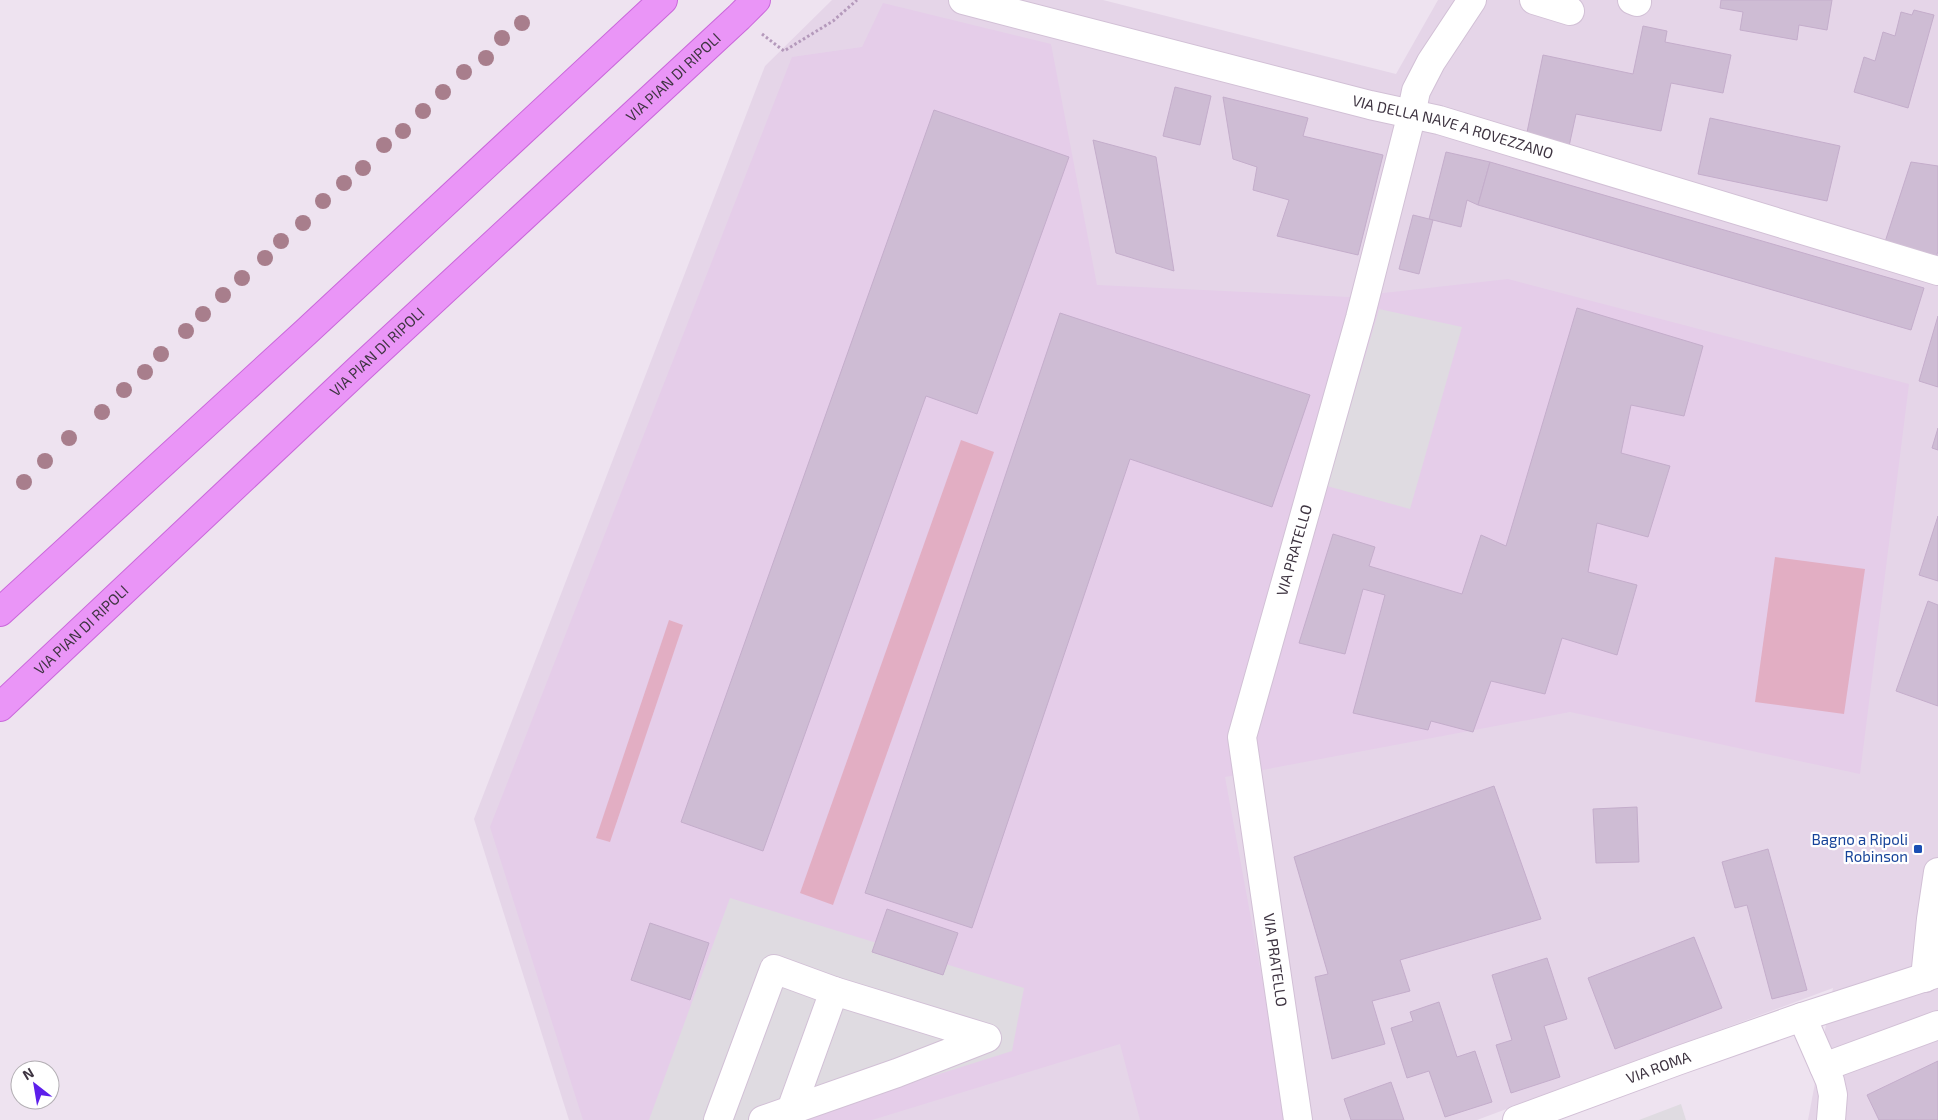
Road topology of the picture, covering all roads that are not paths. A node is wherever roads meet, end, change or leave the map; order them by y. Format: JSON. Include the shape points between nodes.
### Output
{"nodes":[{"id":1,"x":663,"y":0,"type":"edge"},
{"id":2,"x":963,"y":0,"type":"edge"},
{"id":3,"x":1472,"y":0,"type":"edge"},
{"id":4,"x":1534,"y":0,"type":"edge"},
{"id":5,"x":748,"y":9,"type":"edge"},
{"id":6,"x":1570,"y":10,"type":"dead end"},
{"id":7,"x":1411,"y":114,"type":"junction"},
{"id":8,"x":1938,"y":271,"type":"edge"},
{"id":9,"x":0,"y":612,"type":"edge"},
{"id":10,"x":0,"y":707,"type":"edge"},
{"id":11,"x":1938,"y":872,"type":"edge"},
{"id":12,"x":1932,"y":976,"type":"edge"},
{"id":13,"x":834,"y":991,"type":"junction"},
{"id":14,"x":1802,"y":1017,"type":"junction"},
{"id":15,"x":1938,"y":1025,"type":"edge"},
{"id":16,"x":1824,"y":1067,"type":"junction"},
{"id":17,"x":791,"y":1110,"type":"junction"},
{"id":18,"x":718,"y":1120,"type":"edge"},
{"id":19,"x":763,"y":1120,"type":"edge"},
{"id":20,"x":1298,"y":1120,"type":"edge"},
{"id":21,"x":1517,"y":1120,"type":"edge"},
{"id":22,"x":1830,"y":1120,"type":"edge"}],
"edges":[{"from":1,"to":9,"type":"main road"},
{"from":2,"to":7,"type":"street","name":"VIA DELLA NAVE A ROVEZZANO"},
{"from":3,"to":7,"type":"street","name":"VIA PRATELLO","via":[[1431,62],[1416,91]]},
{"from":4,"to":6,"type":"street"},
{"from":5,"to":10,"type":"main road","name":"VIA PIAN DI RIPOLI"},
{"from":7,"to":8,"type":"street","name":"VIA DELLA NAVE A ROVEZZANO"},
{"from":7,"to":20,"type":"street","name":"VIA PRATELLO","via":[[1360,318],[1242,736]]},
{"from":11,"to":12,"type":"street","via":[[1931,919]]},
{"from":12,"to":14,"type":"street","name":"VIA ROMA"},
{"from":13,"to":17,"type":"street"},
{"from":13,"to":17,"type":"street","via":[[987,1038]]},
{"from":13,"to":18,"type":"street","via":[[774,968]]},
{"from":14,"to":16,"type":"street"},
{"from":14,"to":21,"type":"street","name":"VIA ROMA"},
{"from":15,"to":16,"type":"street"},
{"from":16,"to":22,"type":"street","via":[[1833,1095]]},
{"from":17,"to":19,"type":"street"}]}
